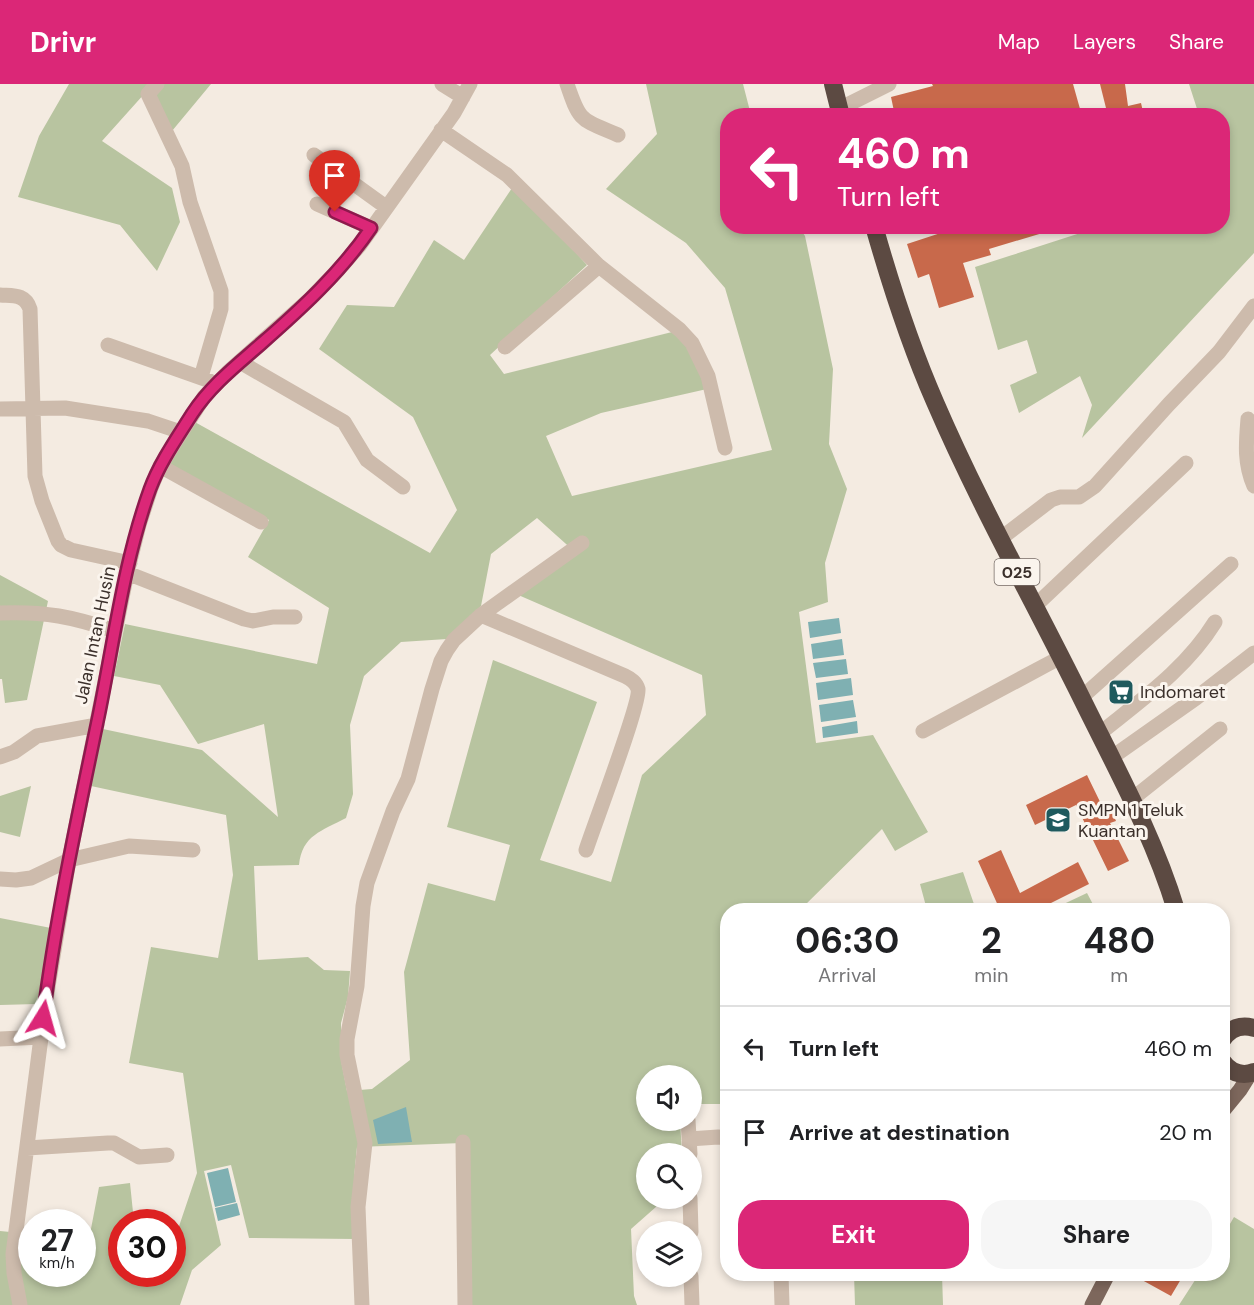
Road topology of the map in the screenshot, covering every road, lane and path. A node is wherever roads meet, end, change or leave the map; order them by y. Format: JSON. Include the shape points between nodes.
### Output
{"nodes":[{"id":1,"x":157,"y":84,"type":"edge"},
{"id":2,"x":442,"y":84,"type":"edge"},
{"id":3,"x":567,"y":84,"type":"edge"},
{"id":4,"x":833,"y":84,"type":"edge"},
{"id":5,"x":889,"y":84,"type":"edge"},
{"id":6,"x":467,"y":90,"type":"edge"},
{"id":7,"x":839,"y":108,"type":"edge"},
{"id":8,"x":847,"y":108,"type":"edge"},
{"id":9,"x":441,"y":130,"type":"junction"},
{"id":10,"x":618,"y":135,"type":"dead end"},
{"id":11,"x":314,"y":155,"type":"dead end"},
{"id":12,"x":317,"y":204,"type":"dead end"},
{"id":13,"x":386,"y":207,"type":"junction"},
{"id":14,"x":371,"y":228,"type":"junction"},
{"id":15,"x":877,"y":234,"type":"edge"},
{"id":16,"x":599,"y":266,"type":"junction"},
{"id":17,"x":0,"y":295,"type":"edge"},
{"id":18,"x":1254,"y":306,"type":"edge"},
{"id":19,"x":108,"y":345,"type":"dead end"},
{"id":20,"x":505,"y":346,"type":"dead end"},
{"id":21,"x":240,"y":362,"type":"junction"},
{"id":22,"x":201,"y":378,"type":"junction"},
{"id":23,"x":216,"y":383,"type":"junction"},
{"id":24,"x":32,"y":409,"type":"junction"},
{"id":25,"x":0,"y":410,"type":"edge"},
{"id":26,"x":1248,"y":419,"type":"dead end"},
{"id":27,"x":181,"y":432,"type":"junction"},
{"id":28,"x":725,"y":448,"type":"dead end"},
{"id":29,"x":1186,"y":463,"type":"dead end"},
{"id":30,"x":160,"y":466,"type":"junction"},
{"id":31,"x":1254,"y":486,"type":"edge"},
{"id":32,"x":403,"y":487,"type":"dead end"},
{"id":33,"x":261,"y":522,"type":"dead end"},
{"id":34,"x":1000,"y":539,"type":"junction"},
{"id":35,"x":582,"y":543,"type":"dead end"},
{"id":36,"x":1231,"y":564,"type":"dead end"},
{"id":37,"x":129,"y":568,"type":"junction"},
{"id":38,"x":1035,"y":606,"type":"junction"},
{"id":39,"x":0,"y":613,"type":"edge"},
{"id":40,"x":481,"y":615,"type":"junction"},
{"id":41,"x":295,"y":617,"type":"dead end"},
{"id":42,"x":1215,"y":622,"type":"dead end"},
{"id":43,"x":116,"y":631,"type":"junction"},
{"id":44,"x":1254,"y":653,"type":"edge"},
{"id":45,"x":1061,"y":657,"type":"junction"},
{"id":46,"x":1081,"y":698,"type":"junction"},
{"id":47,"x":97,"y":724,"type":"junction"},
{"id":48,"x":1220,"y":729,"type":"dead end"},
{"id":49,"x":923,"y":732,"type":"dead end"},
{"id":50,"x":1099,"y":734,"type":"junction"},
{"id":51,"x":0,"y":757,"type":"edge"},
{"id":52,"x":1111,"y":758,"type":"junction"},
{"id":53,"x":1131,"y":800,"type":"junction"},
{"id":54,"x":194,"y":850,"type":"dead end"},
{"id":55,"x":586,"y":850,"type":"dead end"},
{"id":56,"x":69,"y":860,"type":"junction"},
{"id":57,"x":0,"y":879,"type":"edge"},
{"id":58,"x":1174,"y":903,"type":"edge"},
{"id":59,"x":1254,"y":1028,"type":"edge"},
{"id":60,"x":1230,"y":1030,"type":"edge"},
{"id":61,"x":41,"y":1037,"type":"junction"},
{"id":62,"x":0,"y":1039,"type":"edge"},
{"id":63,"x":1230,"y":1068,"type":"edge"},
{"id":64,"x":1252,"y":1073,"type":"edge"},
{"id":65,"x":1230,"y":1102,"type":"edge"},
{"id":66,"x":720,"y":1137,"type":"edge"},
{"id":67,"x":463,"y":1142,"type":"dead end"},
{"id":68,"x":699,"y":1143,"type":"edge"},
{"id":69,"x":27,"y":1148,"type":"junction"},
{"id":70,"x":167,"y":1155,"type":"dead end"},
{"id":71,"x":781,"y":1281,"type":"edge"},
{"id":72,"x":1104,"y":1281,"type":"edge"},
{"id":73,"x":692,"y":1287,"type":"edge"},
{"id":74,"x":20,"y":1305,"type":"edge"},
{"id":75,"x":362,"y":1305,"type":"edge"},
{"id":76,"x":465,"y":1305,"type":"edge"},
{"id":77,"x":692,"y":1305,"type":"edge"},
{"id":78,"x":782,"y":1305,"type":"edge"},
{"id":79,"x":1092,"y":1305,"type":"edge"}],
"edges":[{"from":1,"to":22,"type":"street","via":[[148,94],[182,166],[190,202],[221,291],[221,309]]},
{"from":2,"to":6,"type":"street"},
{"from":3,"to":10,"type":"street","via":[[584,120]]},
{"from":4,"to":7,"type":"highway"},
{"from":5,"to":8,"type":"street"},
{"from":6,"to":9,"type":"street","name":"Jalan Intan Husin"},
{"from":9,"to":13,"type":"street","name":"Jalan Intan Husin"},
{"from":9,"to":16,"type":"street","via":[[507,175]]},
{"from":11,"to":13,"type":"street"},
{"from":12,"to":14,"type":"street"},
{"from":13,"to":14,"type":"street","name":"Jalan Intan Husin"},
{"from":14,"to":21,"type":"street","name":"Jalan Intan Husin","via":[[338,270]]},
{"from":15,"to":34,"type":"highway","number":"025","via":[[934,402]]},
{"from":16,"to":20,"type":"street"},
{"from":16,"to":28,"type":"street","via":[[693,343],[708,376]]},
{"from":17,"to":24,"type":"street","via":[[22,297],[30,309]]},
{"from":18,"to":34,"type":"street","via":[[1219,352],[1095,486],[1079,497],[1052,500]]},
{"from":19,"to":22,"type":"street"},
{"from":21,"to":23,"type":"street","name":"Jalan Intan Husin"},
{"from":21,"to":32,"type":"street","via":[[344,422],[367,460]]},
{"from":22,"to":23,"type":"street"},
{"from":23,"to":27,"type":"street","name":"Jalan Intan Husin"},
{"from":24,"to":25,"type":"street"},
{"from":24,"to":27,"type":"street","via":[[106,413]]},
{"from":24,"to":37,"type":"street","via":[[35,476],[58,541],[71,550]]},
{"from":26,"to":31,"type":"street","via":[[1245,449],[1247,471]]},
{"from":27,"to":30,"type":"street","name":"Jalan Intan Husin"},
{"from":29,"to":38,"type":"street"},
{"from":30,"to":33,"type":"street"},
{"from":30,"to":37,"type":"street","name":"Jalan Intan Husin"},
{"from":34,"to":38,"type":"highway","number":"025"},
{"from":35,"to":40,"type":"street"},
{"from":36,"to":46,"type":"street"},
{"from":37,"to":41,"type":"street","via":[[244,619]]},
{"from":37,"to":43,"type":"street","name":"Jalan Intan Husin"},
{"from":38,"to":45,"type":"highway","number":"025"},
{"from":39,"to":43,"type":"street","via":[[53,614]]},
{"from":40,"to":55,"type":"street","via":[[625,676],[638,688],[638,698]]},
{"from":40,"to":75,"type":"street","via":[[454,640],[441,661],[408,779],[379,849],[363,906],[357,986],[347,1039],[365,1143],[358,1189]]},
{"from":42,"to":50,"type":"street","via":[[1189,658]]},
{"from":43,"to":47,"type":"street","name":"Jalan Intan Husin"},
{"from":44,"to":52,"type":"street"},
{"from":45,"to":46,"type":"highway","number":"025"},
{"from":45,"to":49,"type":"street"},
{"from":46,"to":50,"type":"highway","number":"025"},
{"from":47,"to":51,"type":"street","via":[[37,736]]},
{"from":47,"to":56,"type":"street","name":"Jalan Intan Husin"},
{"from":48,"to":53,"type":"street"},
{"from":50,"to":52,"type":"highway","number":"025"},
{"from":52,"to":53,"type":"highway","number":"025"},
{"from":53,"to":58,"type":"highway","number":"025"},
{"from":54,"to":56,"type":"street","via":[[129,846]]},
{"from":56,"to":57,"type":"street","via":[[31,878]]},
{"from":56,"to":61,"type":"street","name":"Jalan Intan Husin"},
{"from":59,"to":60,"type":"highway"},
{"from":61,"to":62,"type":"street"},
{"from":61,"to":69,"type":"street","name":"Jalan Intan Husin"},
{"from":63,"to":64,"type":"highway"},
{"from":64,"to":65,"type":"main road"},
{"from":66,"to":68,"type":"street"},
{"from":67,"to":76,"type":"street"},
{"from":69,"to":70,"type":"street","via":[[114,1143],[139,1157]]},
{"from":69,"to":74,"type":"street","name":"Jalan Intan Husin","via":[[13,1254]]},
{"from":71,"to":78,"type":"street"},
{"from":72,"to":79,"type":"main road"},
{"from":73,"to":77,"type":"street"}]}
